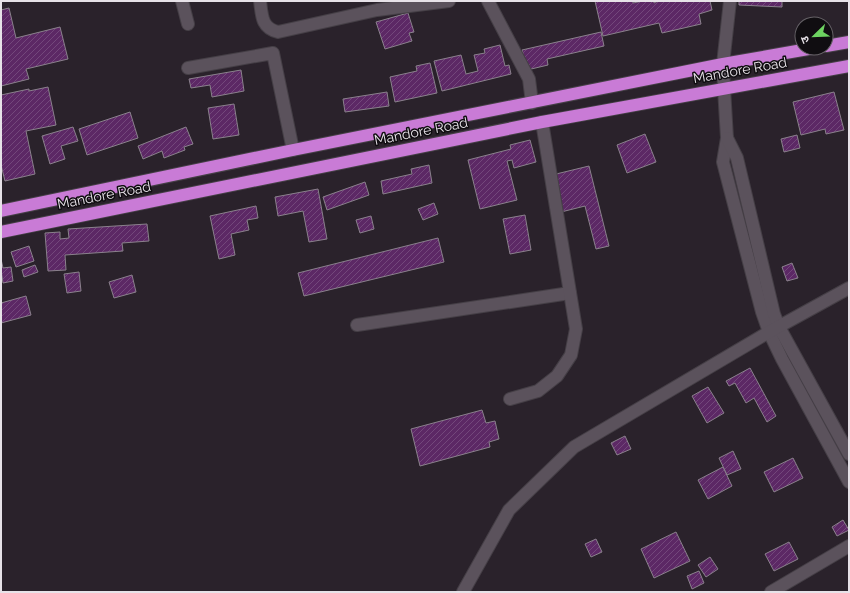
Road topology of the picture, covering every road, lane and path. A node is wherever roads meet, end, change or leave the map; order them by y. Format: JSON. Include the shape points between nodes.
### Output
{"nodes":[{"id":1,"x":182,"y":1,"type":"edge"},
{"id":2,"x":260,"y":1,"type":"edge"},
{"id":3,"x":449,"y":1,"type":"edge"},
{"id":4,"x":488,"y":1,"type":"edge"},
{"id":5,"x":730,"y":1,"type":"edge"},
{"id":6,"x":374,"y":6,"type":"edge"},
{"id":7,"x":188,"y":24,"type":"dead end"},
{"id":8,"x":849,"y":42,"type":"edge"},
{"id":9,"x":834,"y":45,"type":"edge"},
{"id":10,"x":794,"y":52,"type":"edge"},
{"id":11,"x":723,"y":64,"type":"junction"},
{"id":12,"x":849,"y":66,"type":"edge"},
{"id":13,"x":188,"y":68,"type":"dead end"},
{"id":14,"x":724,"y":88,"type":"junction"},
{"id":15,"x":532,"y":103,"type":"junction"},
{"id":16,"x":542,"y":122,"type":"junction"},
{"id":17,"x":293,"y":150,"type":"junction"},
{"id":18,"x":1,"y":211,"type":"edge"},
{"id":19,"x":1,"y":231,"type":"edge"},
{"id":20,"x":849,"y":288,"type":"edge"},
{"id":21,"x":570,"y":293,"type":"junction"},
{"id":22,"x":357,"y":325,"type":"dead end"},
{"id":23,"x":774,"y":330,"type":"junction"},
{"id":24,"x":510,"y":399,"type":"dead end"},
{"id":25,"x":849,"y":454,"type":"edge"},
{"id":26,"x":849,"y":482,"type":"edge"},
{"id":27,"x":849,"y":546,"type":"edge"},
{"id":28,"x":463,"y":592,"type":"edge"},
{"id":29,"x":771,"y":592,"type":"edge"}],
"edges":[{"from":1,"to":7,"type":"lane"},
{"from":2,"to":6,"type":"lane","via":[[266,25],[278,32]]},
{"from":3,"to":6,"type":"lane"},
{"from":4,"to":15,"type":"lane","via":[[528,79]]},
{"from":5,"to":11,"type":"lane"},
{"from":8,"to":9,"type":"highway"},
{"from":10,"to":11,"type":"highway","name":"Mandore Road"},
{"from":11,"to":14,"type":"lane"},
{"from":11,"to":15,"type":"highway","name":"Mandore Road"},
{"from":12,"to":14,"type":"highway","name":"Mandore Road"},
{"from":13,"to":17,"type":"lane","via":[[273,53]]},
{"from":14,"to":16,"type":"highway","name":"Mandore Road"},
{"from":14,"to":23,"type":"lane","via":[[727,138],[737,158]]},
{"from":15,"to":17,"type":"highway","name":"Mandore Road"},
{"from":16,"to":19,"type":"highway","name":"Mandore Road"},
{"from":16,"to":21,"type":"lane"},
{"from":17,"to":18,"type":"highway","name":"Mandore Road"},
{"from":20,"to":23,"type":"lane"},
{"from":21,"to":22,"type":"lane"},
{"from":21,"to":24,"type":"lane","via":[[576,329],[571,355],[557,376],[538,390]]},
{"from":23,"to":25,"type":"lane"},
{"from":23,"to":26,"type":"lane","via":[[782,359]]},
{"from":23,"to":28,"type":"lane","via":[[574,447],[509,510]]},
{"from":27,"to":29,"type":"lane"}]}
